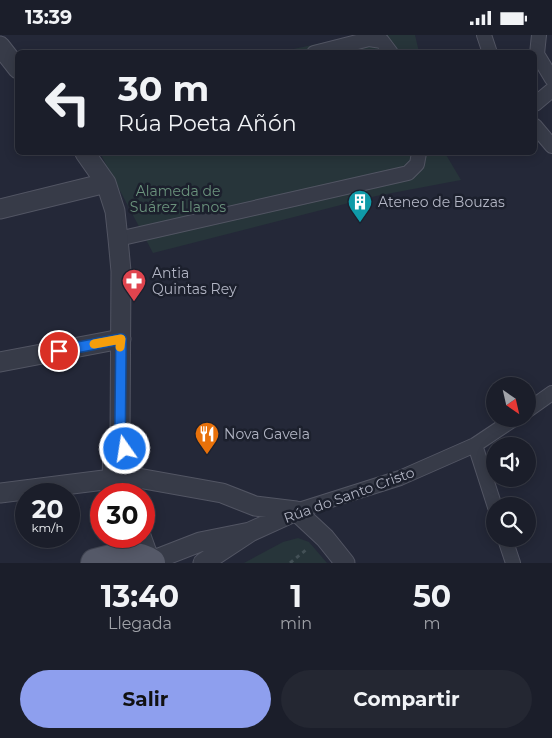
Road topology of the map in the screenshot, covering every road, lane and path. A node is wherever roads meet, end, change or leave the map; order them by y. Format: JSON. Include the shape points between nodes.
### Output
{"nodes":[{"id":1,"x":484,"y":35,"type":"edge"},
{"id":2,"x":539,"y":35,"type":"edge"},
{"id":3,"x":0,"y":46,"type":"edge"},
{"id":4,"x":326,"y":50,"type":"edge"},
{"id":5,"x":389,"y":50,"type":"edge"},
{"id":6,"x":489,"y":50,"type":"edge"},
{"id":7,"x":537,"y":50,"type":"edge"},
{"id":8,"x":537,"y":56,"type":"edge"},
{"id":9,"x":15,"y":65,"type":"edge"},
{"id":10,"x":552,"y":79,"type":"edge"},
{"id":11,"x":552,"y":90,"type":"edge"},
{"id":12,"x":537,"y":102,"type":"edge"},
{"id":13,"x":537,"y":127,"type":"edge"},
{"id":14,"x":552,"y":146,"type":"edge"},
{"id":15,"x":86,"y":155,"type":"edge"},
{"id":16,"x":419,"y":155,"type":"edge"},
{"id":17,"x":106,"y":183,"type":"junction"},
{"id":18,"x":0,"y":209,"type":"edge"},
{"id":19,"x":118,"y":239,"type":"junction"},
{"id":20,"x":121,"y":339,"type":"junction"},
{"id":21,"x":0,"y":362,"type":"edge"},
{"id":22,"x":552,"y":393,"type":"edge"},
{"id":23,"x":536,"y":404,"type":"edge"},
{"id":24,"x":502,"y":427,"type":"edge"},
{"id":25,"x":475,"y":445,"type":"junction"},
{"id":26,"x":119,"y":483,"type":"edge"},
{"id":27,"x":90,"y":488,"type":"edge"},
{"id":28,"x":155,"y":488,"type":"edge"},
{"id":29,"x":0,"y":493,"type":"edge"},
{"id":30,"x":492,"y":497,"type":"edge"},
{"id":31,"x":296,"y":511,"type":"junction"},
{"id":32,"x":250,"y":532,"type":"junction"},
{"id":33,"x":508,"y":547,"type":"edge"},
{"id":34,"x":145,"y":548,"type":"edge"},
{"id":35,"x":307,"y":548,"type":"dead end"},
{"id":36,"x":112,"y":555,"type":"edge"},
{"id":37,"x":149,"y":563,"type":"edge"},
{"id":38,"x":203,"y":563,"type":"edge"},
{"id":39,"x":290,"y":563,"type":"edge"},
{"id":40,"x":345,"y":563,"type":"edge"},
{"id":41,"x":513,"y":563,"type":"edge"}],
"edges":[{"from":1,"to":6,"type":"street"},
{"from":2,"to":7,"type":"street"},
{"from":3,"to":9,"type":"street"},
{"from":4,"to":5,"type":"street","via":[[368,39],[382,41]]},
{"from":8,"to":10,"type":"street"},
{"from":11,"to":12,"type":"street"},
{"from":13,"to":14,"type":"street"},
{"from":15,"to":17,"type":"street"},
{"from":16,"to":19,"type":"street","via":[[417,164],[408,173]]},
{"from":17,"to":18,"type":"street"},
{"from":17,"to":19,"type":"street","via":[[115,211]]},
{"from":19,"to":20,"type":"street"},
{"from":20,"to":21,"type":"street"},
{"from":20,"to":26,"type":"street","via":[[120,439],[113,449]]},
{"from":22,"to":23,"type":"street"},
{"from":24,"to":25,"type":"street","name":"Rúa do Santo Cristo"},
{"from":25,"to":30,"type":"street"},
{"from":25,"to":31,"type":"street","name":"Rúa do Santo Cristo","via":[[400,479]]},
{"from":27,"to":29,"type":"street"},
{"from":28,"to":31,"type":"street","via":[[222,493],[255,505]]},
{"from":31,"to":32,"type":"street","name":"Rúa do Santo Cristo"},
{"from":31,"to":40,"type":"street","via":[[325,538]]},
{"from":32,"to":37,"type":"street","name":"Rúa do Santo Cristo","via":[[200,542]]},
{"from":32,"to":38,"type":"street","name":"Rúa do Santo Cristo"},
{"from":33,"to":41,"type":"street"},
{"from":34,"to":37,"type":"street"},
{"from":35,"to":39,"type":"path"},
{"from":36,"to":37,"type":"main road","via":[[138,556]]}]}
